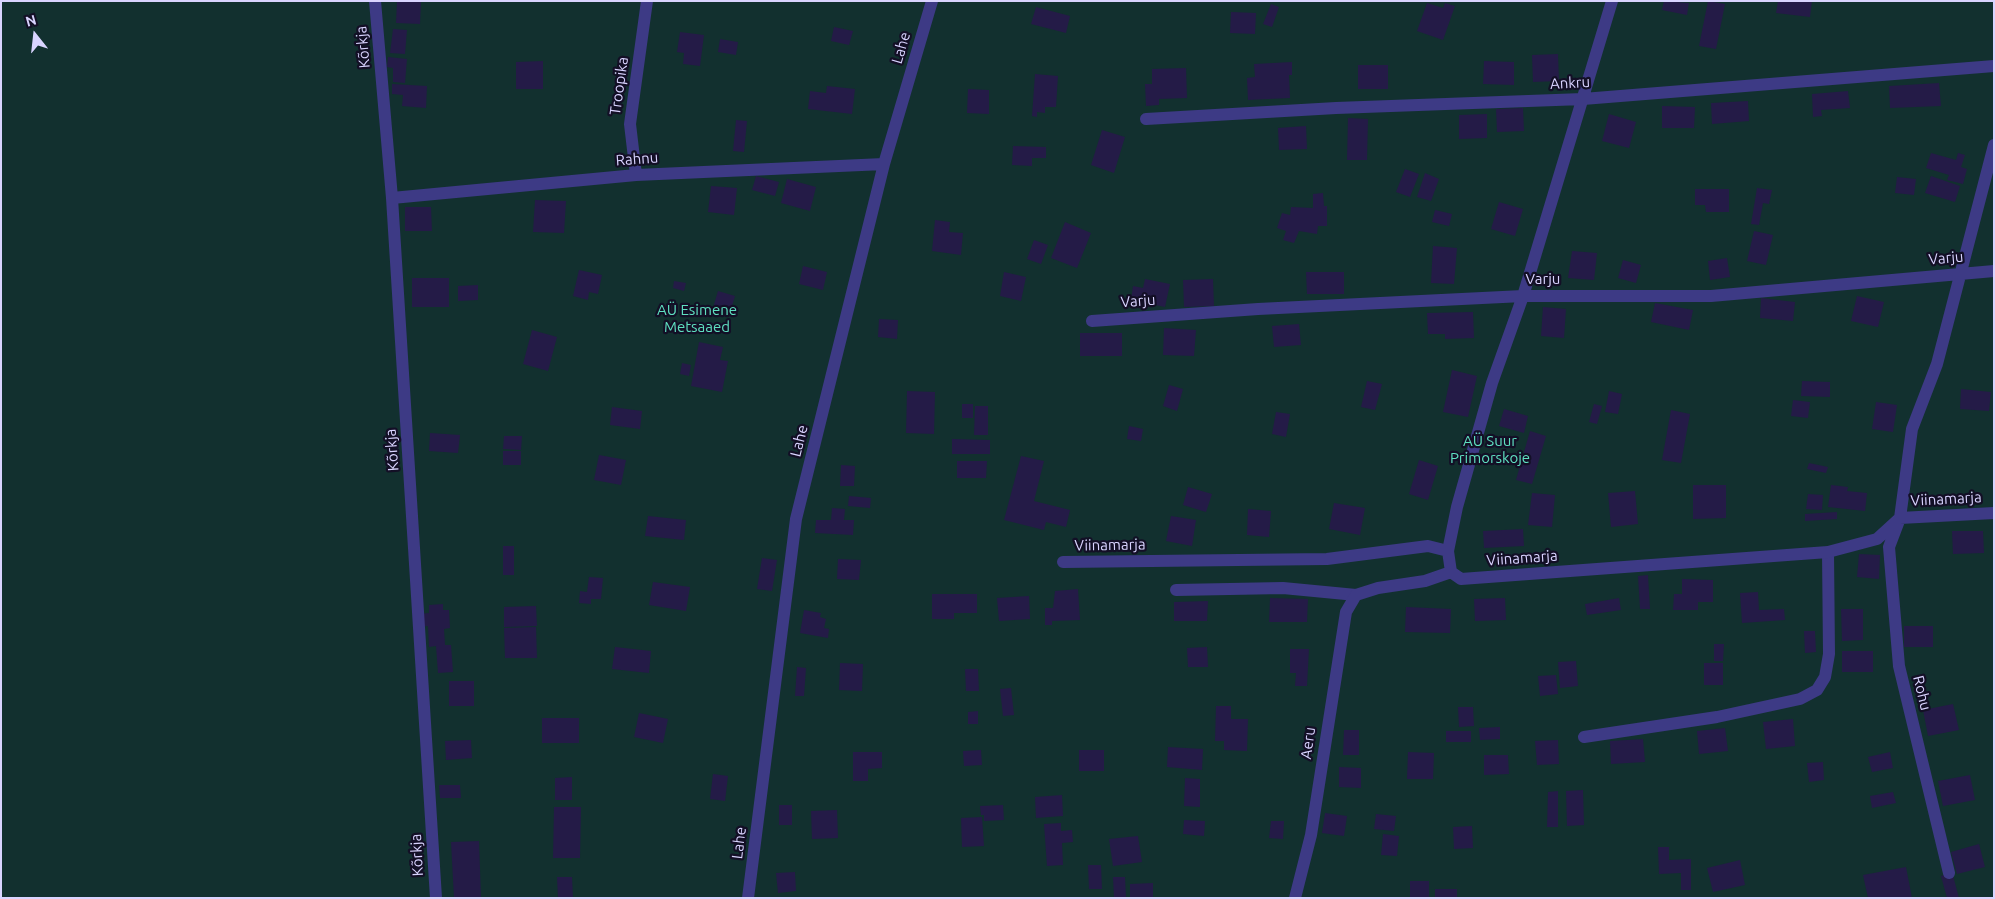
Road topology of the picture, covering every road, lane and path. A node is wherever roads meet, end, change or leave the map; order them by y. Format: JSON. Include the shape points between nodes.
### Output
{"nodes":[{"id":1,"x":375,"y":1,"type":"edge"},
{"id":2,"x":647,"y":1,"type":"edge"},
{"id":3,"x":932,"y":1,"type":"edge"},
{"id":4,"x":1612,"y":1,"type":"edge"},
{"id":5,"x":1994,"y":66,"type":"edge"},
{"id":6,"x":1583,"y":99,"type":"junction"},
{"id":7,"x":1146,"y":118,"type":"dead end"},
{"id":8,"x":1994,"y":145,"type":"edge"},
{"id":9,"x":884,"y":164,"type":"junction"},
{"id":10,"x":636,"y":175,"type":"junction"},
{"id":11,"x":392,"y":198,"type":"junction"},
{"id":12,"x":1994,"y":271,"type":"edge"},
{"id":13,"x":1961,"y":273,"type":"junction"},
{"id":14,"x":1523,"y":296,"type":"junction"},
{"id":15,"x":1092,"y":321,"type":"dead end"},
{"id":16,"x":1994,"y":513,"type":"edge"},
{"id":17,"x":1900,"y":518,"type":"junction"},
{"id":18,"x":1448,"y":551,"type":"junction"},
{"id":19,"x":1828,"y":552,"type":"junction"},
{"id":20,"x":1063,"y":562,"type":"dead end"},
{"id":21,"x":1450,"y":572,"type":"junction"},
{"id":22,"x":1176,"y":590,"type":"dead end"},
{"id":23,"x":1356,"y":595,"type":"junction"},
{"id":24,"x":1584,"y":737,"type":"dead end"},
{"id":25,"x":1949,"y":873,"type":"dead end"},
{"id":26,"x":436,"y":898,"type":"edge"},
{"id":27,"x":748,"y":898,"type":"edge"},
{"id":28,"x":1295,"y":898,"type":"edge"}],
"edges":[{"from":1,"to":11,"type":"street","name":"Kõrkja"},
{"from":2,"to":10,"type":"street","name":"Troopika","via":[[630,124]]},
{"from":3,"to":9,"type":"street","name":"Lahe"},
{"from":4,"to":6,"type":"street"},
{"from":5,"to":6,"type":"street","name":"Ankru"},
{"from":6,"to":7,"type":"street","name":"Ankru"},
{"from":6,"to":14,"type":"street"},
{"from":8,"to":13,"type":"street","name":"Rohu"},
{"from":9,"to":10,"type":"street","name":"Rahnu"},
{"from":9,"to":27,"type":"street","name":"Lahe","via":[[796,519]]},
{"from":10,"to":11,"type":"street","name":"Rahnu"},
{"from":11,"to":26,"type":"street","name":"Kõrkja"},
{"from":12,"to":13,"type":"street","name":"Varju"},
{"from":13,"to":14,"type":"street","name":"Varju","via":[[1711,296]]},
{"from":13,"to":17,"type":"street","name":"Rohu","via":[[1937,364],[1912,429]]},
{"from":14,"to":15,"type":"street","name":"Varju"},
{"from":14,"to":18,"type":"street","via":[[1492,383],[1456,507]]},
{"from":16,"to":17,"type":"street","name":"Viinamarja"},
{"from":17,"to":19,"type":"street","name":"Viinamarja","via":[[1878,539]]},
{"from":17,"to":25,"type":"street","name":"Rohu","via":[[1889,547],[1899,666]]},
{"from":18,"to":20,"type":"street","name":"Viinamarja","via":[[1428,546],[1327,559]]},
{"from":18,"to":21,"type":"street"},
{"from":19,"to":21,"type":"street","name":"Viinamarja","via":[[1461,579]]},
{"from":19,"to":24,"type":"street","via":[[1829,654],[1825,677],[1817,690],[1800,699],[1717,716]]},
{"from":21,"to":23,"type":"street","via":[[1425,581]]},
{"from":22,"to":23,"type":"street","via":[[1283,588]]},
{"from":23,"to":28,"type":"street","name":"Aeru","via":[[1346,612],[1311,835]]}]}
